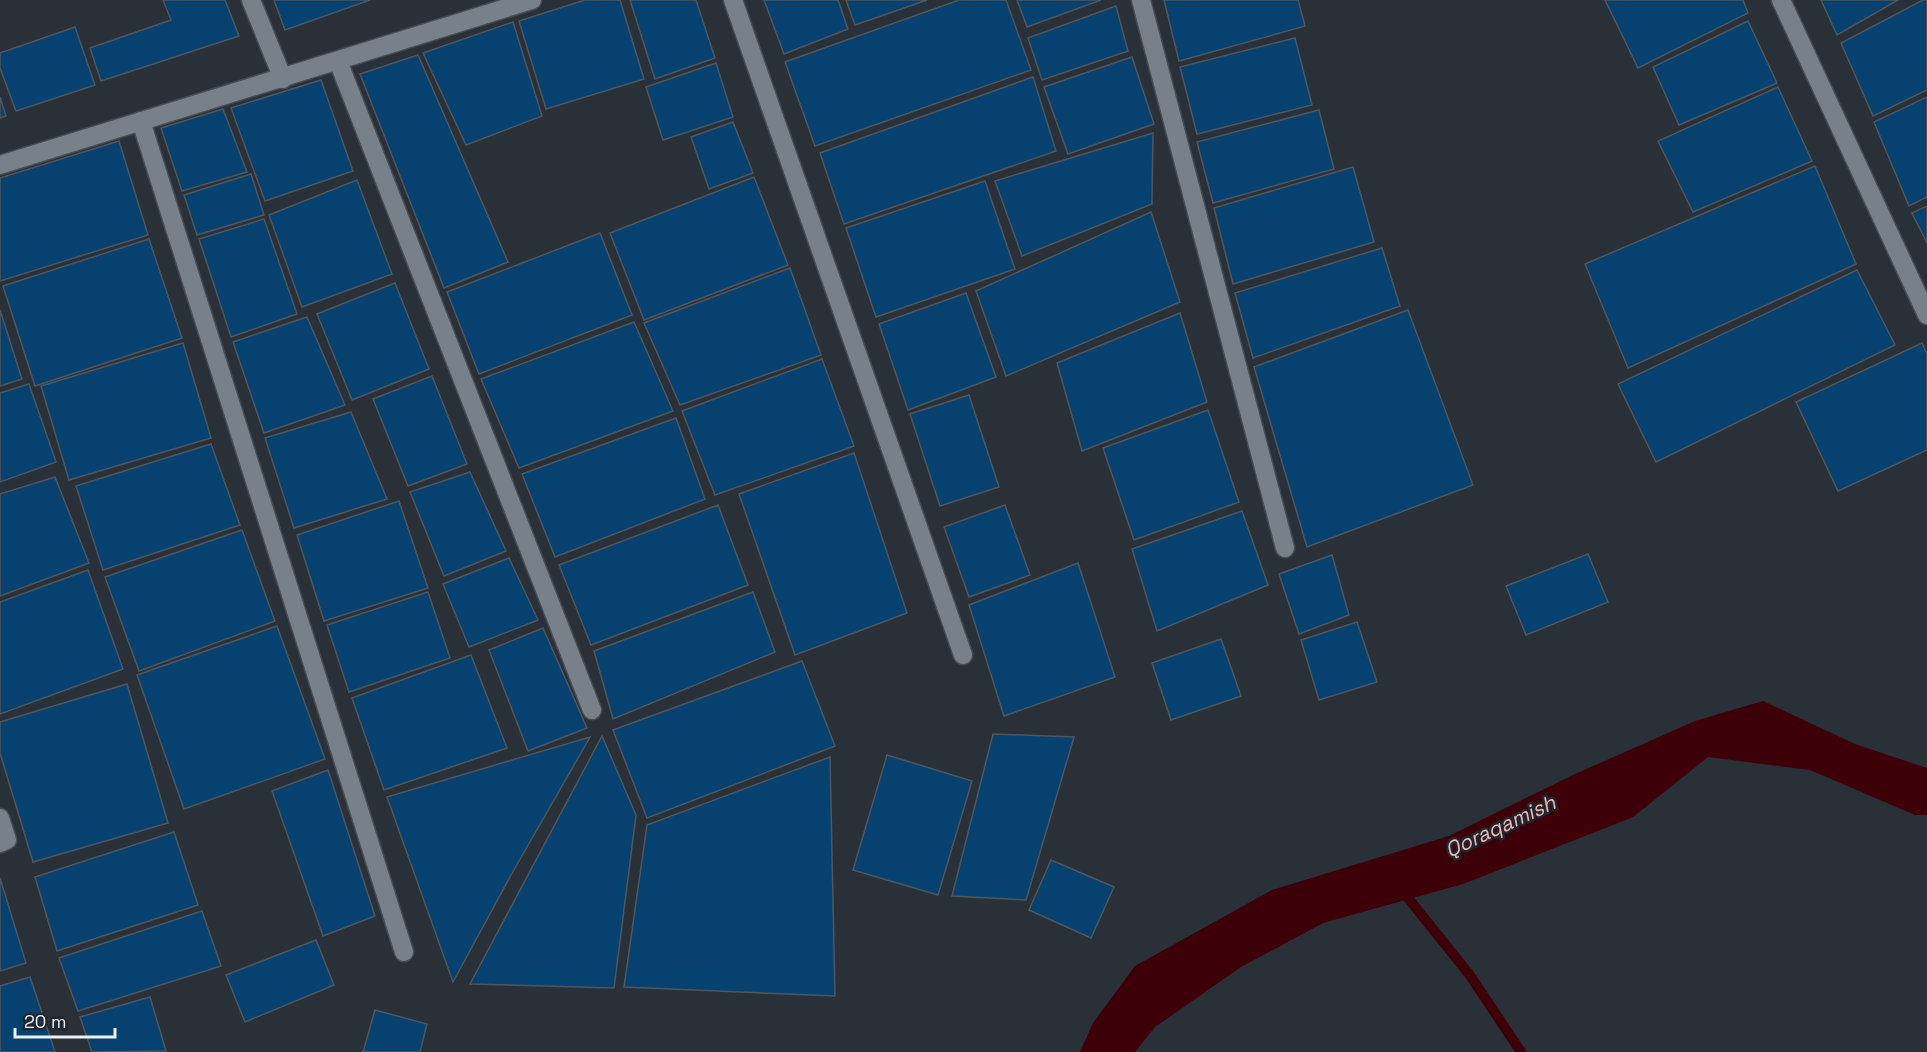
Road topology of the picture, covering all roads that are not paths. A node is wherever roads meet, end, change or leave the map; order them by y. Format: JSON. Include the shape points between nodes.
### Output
{"nodes":[{"id":1,"x":251,"y":0,"type":"edge"},
{"id":2,"x":532,"y":0,"type":"edge"},
{"id":3,"x":733,"y":0,"type":"edge"},
{"id":4,"x":1141,"y":0,"type":"edge"},
{"id":5,"x":1781,"y":0,"type":"edge"},
{"id":6,"x":338,"y":61,"type":"junction"},
{"id":7,"x":283,"y":79,"type":"junction"},
{"id":8,"x":141,"y":122,"type":"junction"},
{"id":9,"x":0,"y":165,"type":"edge"},
{"id":10,"x":1927,"y":315,"type":"edge"},
{"id":11,"x":1285,"y":548,"type":"dead end"},
{"id":12,"x":963,"y":655,"type":"dead end"},
{"id":13,"x":592,"y":710,"type":"dead end"},
{"id":14,"x":0,"y":819,"type":"edge"},
{"id":15,"x":0,"y":843,"type":"edge"},
{"id":16,"x":404,"y":952,"type":"dead end"}],
"edges":[{"from":1,"to":7,"type":"street"},
{"from":2,"to":6,"type":"street"},
{"from":3,"to":12,"type":"street"},
{"from":4,"to":11,"type":"street"},
{"from":5,"to":10,"type":"street"},
{"from":6,"to":7,"type":"street"},
{"from":6,"to":13,"type":"street"},
{"from":7,"to":8,"type":"street"},
{"from":8,"to":9,"type":"street"},
{"from":8,"to":16,"type":"street"},
{"from":14,"to":15,"type":"street","via":[[7,840]]}]}
